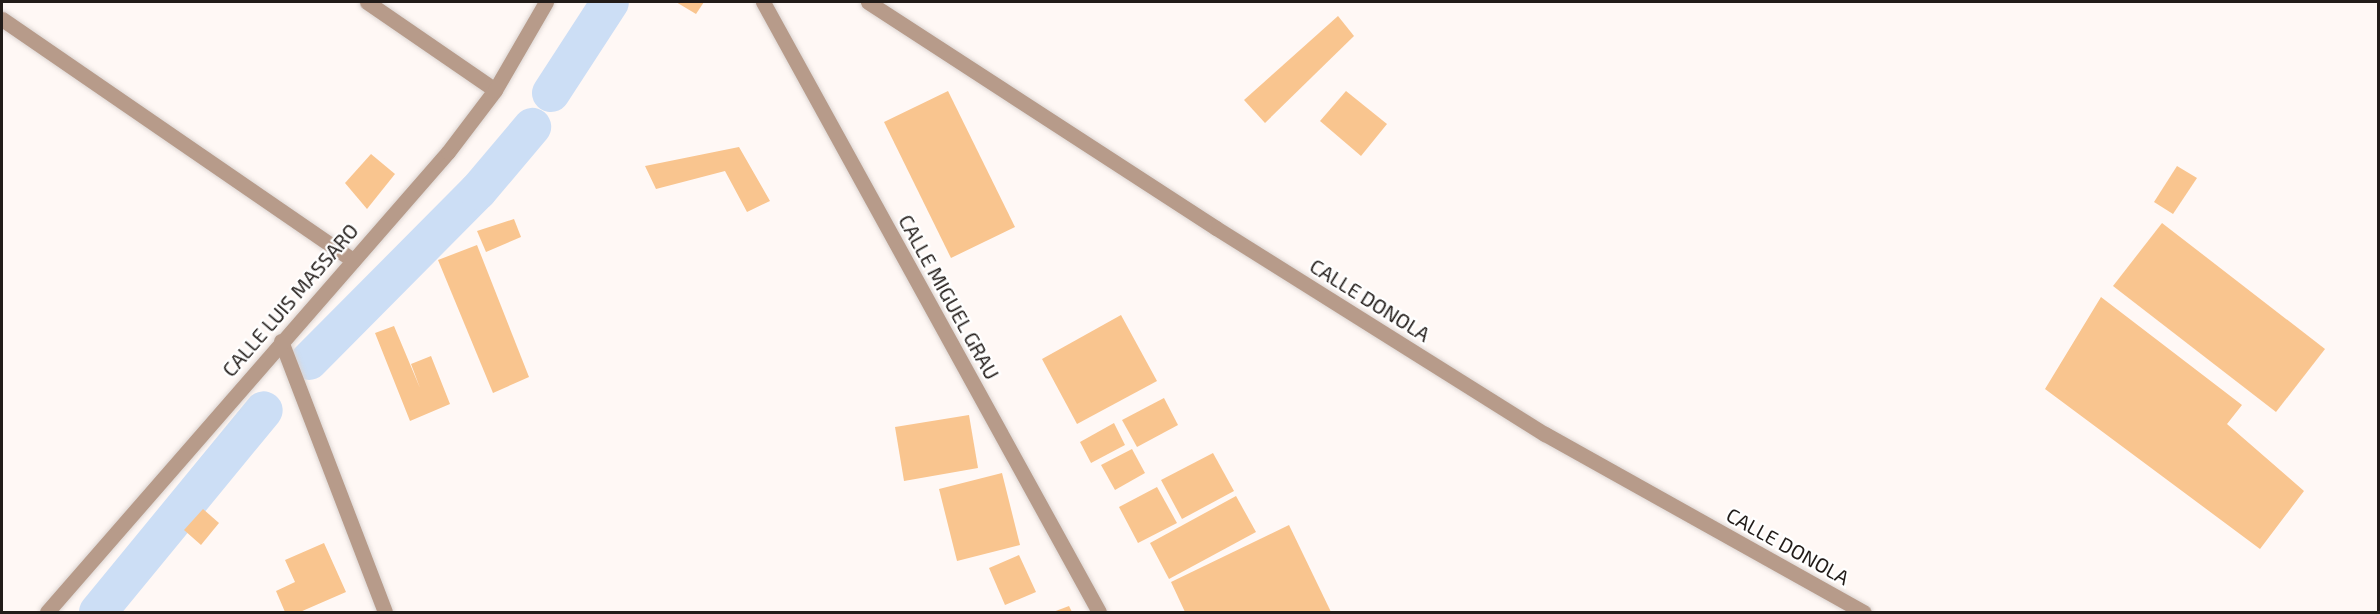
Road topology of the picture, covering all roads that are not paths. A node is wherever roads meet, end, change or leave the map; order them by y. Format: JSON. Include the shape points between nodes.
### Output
{"nodes":[{"id":1,"x":367,"y":2,"type":"edge"},
{"id":2,"x":546,"y":2,"type":"edge"},
{"id":3,"x":763,"y":2,"type":"edge"},
{"id":4,"x":868,"y":2,"type":"edge"},
{"id":5,"x":2,"y":19,"type":"edge"},
{"id":6,"x":495,"y":90,"type":"junction"},
{"id":7,"x":353,"y":260,"type":"junction"},
{"id":8,"x":281,"y":341,"type":"junction"},
{"id":9,"x":47,"y":612,"type":"edge"},
{"id":10,"x":384,"y":612,"type":"edge"},
{"id":11,"x":1099,"y":612,"type":"edge"},
{"id":12,"x":1864,"y":612,"type":"edge"}],
"edges":[{"from":1,"to":6,"type":"street"},
{"from":2,"to":6,"type":"street","name":"CALLE LUIS MASSARO"},
{"from":3,"to":11,"type":"street","name":"CALLE MIGUEL GRAU"},
{"from":4,"to":12,"type":"street","name":"CALLE DONOLA","via":[[1216,228],[1545,434]]},
{"from":5,"to":7,"type":"street"},
{"from":6,"to":7,"type":"street","name":"CALLE LUIS MASSARO","via":[[448,152]]},
{"from":7,"to":8,"type":"street","name":"CALLE LUIS MASSARO"},
{"from":8,"to":9,"type":"street","name":"CALLE LUIS MASSARO"},
{"from":8,"to":10,"type":"street"}]}
